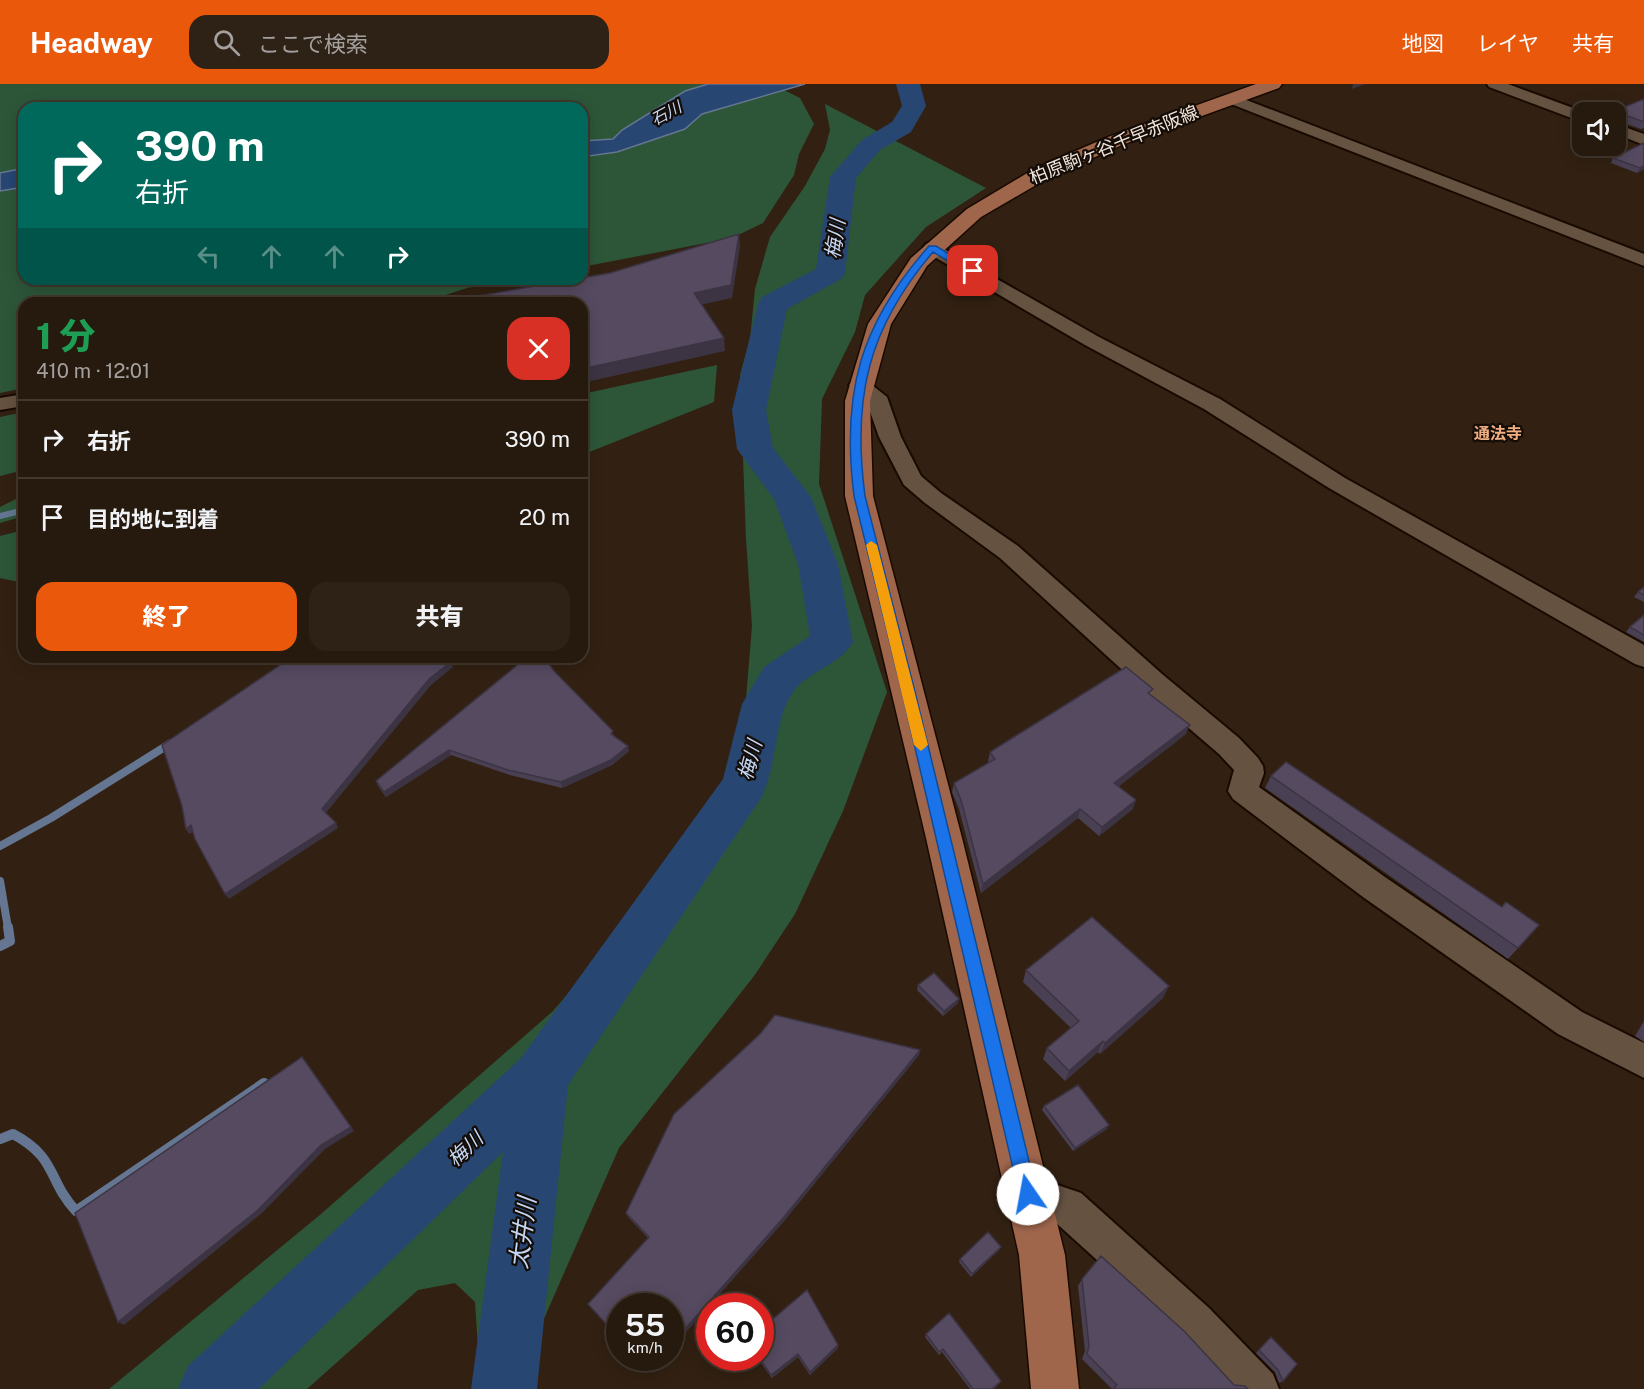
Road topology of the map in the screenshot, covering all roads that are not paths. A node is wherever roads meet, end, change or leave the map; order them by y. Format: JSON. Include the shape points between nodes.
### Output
{"nodes":[{"id":1,"x":1273,"y":84,"type":"edge"},
{"id":2,"x":1494,"y":84,"type":"edge"},
{"id":3,"x":1231,"y":99,"type":"junction"},
{"id":4,"x":1572,"y":113,"type":"edge"},
{"id":5,"x":1626,"y":133,"type":"edge"},
{"id":6,"x":1644,"y":140,"type":"edge"},
{"id":7,"x":932,"y":248,"type":"junction"},
{"id":8,"x":1644,"y":260,"type":"edge"},
{"id":9,"x":860,"y":385,"type":"junction"},
{"id":10,"x":18,"y":401,"type":"edge"},
{"id":11,"x":0,"y":404,"type":"edge"},
{"id":12,"x":1644,"y":657,"type":"edge"},
{"id":13,"x":1644,"y":1061,"type":"edge"},
{"id":14,"x":1028,"y":1194,"type":"junction"},
{"id":15,"x":1055,"y":1389,"type":"edge"},
{"id":16,"x":1258,"y":1389,"type":"edge"}],
"edges":[{"from":1,"to":3,"type":"main road","name":"柏原駒ヶ谷千早赤阪線"},
{"from":2,"to":4,"type":"street"},
{"from":3,"to":7,"type":"main road","name":"柏原駒ヶ谷千早赤阪線","via":[[1081,155],[1026,180],[977,210]]},
{"from":3,"to":8,"type":"street"},
{"from":5,"to":6,"type":"street"},
{"from":7,"to":9,"type":"main road","name":"柏原駒ヶ谷千早赤阪線","via":[[905,279],[882,316]]},
{"from":7,"to":12,"type":"street","via":[[1092,341],[1212,404],[1337,483]]},
{"from":9,"to":13,"type":"street","via":[[876,397],[890,437],[912,480],[1009,552],[1229,746],[1248,766],[1243,791],[1570,1023]]},
{"from":9,"to":14,"type":"main road","name":"柏原駒ヶ谷千早赤阪線","via":[[855,418],[859,496]]},
{"from":10,"to":11,"type":"street"},
{"from":14,"to":15,"type":"main road","name":"柏原駒ヶ谷千早赤阪線","via":[[1042,1255]]},
{"from":14,"to":16,"type":"street","via":[[1067,1207],[1195,1322]]}]}
